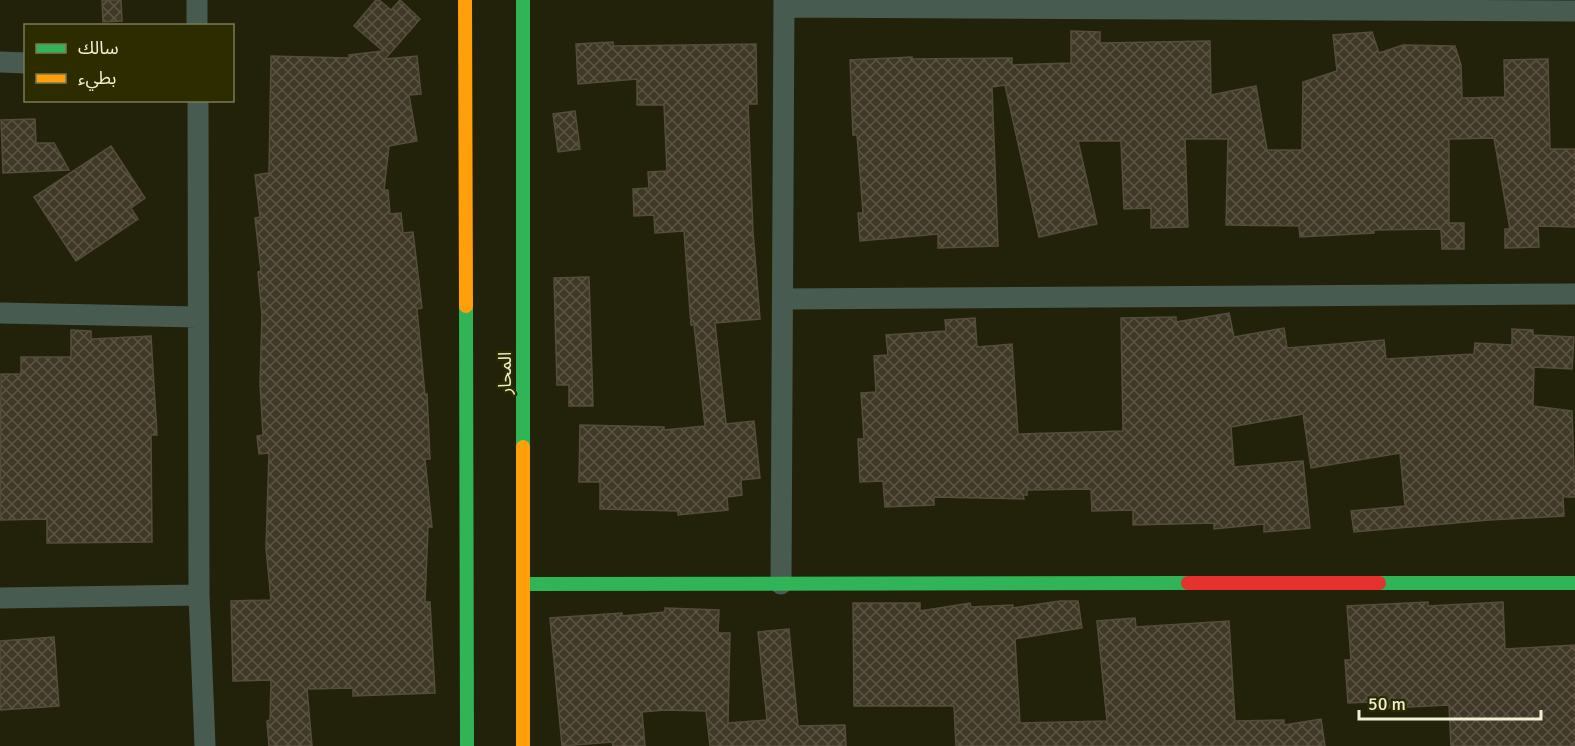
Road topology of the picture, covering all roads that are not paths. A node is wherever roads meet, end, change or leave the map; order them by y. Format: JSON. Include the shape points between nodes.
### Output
{"nodes":[{"id":1,"x":197,"y":0,"type":"edge"},
{"id":2,"x":465,"y":0,"type":"edge"},
{"id":3,"x":523,"y":0,"type":"edge"},
{"id":4,"x":784,"y":3,"type":"edge"},
{"id":5,"x":1055,"y":4,"type":"edge"},
{"id":6,"x":1345,"y":5,"type":"edge"},
{"id":7,"x":1513,"y":5,"type":"edge"},
{"id":8,"x":1575,"y":11,"type":"edge"},
{"id":9,"x":197,"y":24,"type":"edge"},
{"id":10,"x":0,"y":62,"type":"edge"},
{"id":11,"x":24,"y":63,"type":"edge"},
{"id":12,"x":198,"y":102,"type":"edge"},
{"id":13,"x":1575,"y":294,"type":"edge"},
{"id":14,"x":783,"y":299,"type":"junction"},
{"id":15,"x":0,"y":314,"type":"edge"},
{"id":16,"x":198,"y":317,"type":"junction"},
{"id":17,"x":1575,"y":583,"type":"edge"},
{"id":18,"x":523,"y":584,"type":"junction"},
{"id":19,"x":781,"y":584,"type":"junction"},
{"id":20,"x":199,"y":595,"type":"junction"},
{"id":21,"x":0,"y":598,"type":"edge"},
{"id":22,"x":205,"y":746,"type":"edge"},
{"id":23,"x":467,"y":746,"type":"edge"},
{"id":24,"x":523,"y":746,"type":"edge"}],
"edges":[{"from":1,"to":9,"type":"street"},
{"from":2,"to":23,"type":"street"},
{"from":3,"to":18,"type":"street","name":"المحار"},
{"from":4,"to":5,"type":"street"},
{"from":4,"to":14,"type":"street"},
{"from":5,"to":6,"type":"street"},
{"from":6,"to":7,"type":"street"},
{"from":7,"to":8,"type":"street"},
{"from":10,"to":11,"type":"street"},
{"from":12,"to":16,"type":"street"},
{"from":13,"to":14,"type":"street"},
{"from":14,"to":19,"type":"street"},
{"from":15,"to":16,"type":"street"},
{"from":16,"to":20,"type":"street"},
{"from":17,"to":19,"type":"street"},
{"from":18,"to":19,"type":"street"},
{"from":18,"to":24,"type":"street","name":"المحار"},
{"from":20,"to":21,"type":"street"},
{"from":20,"to":22,"type":"street"}]}
